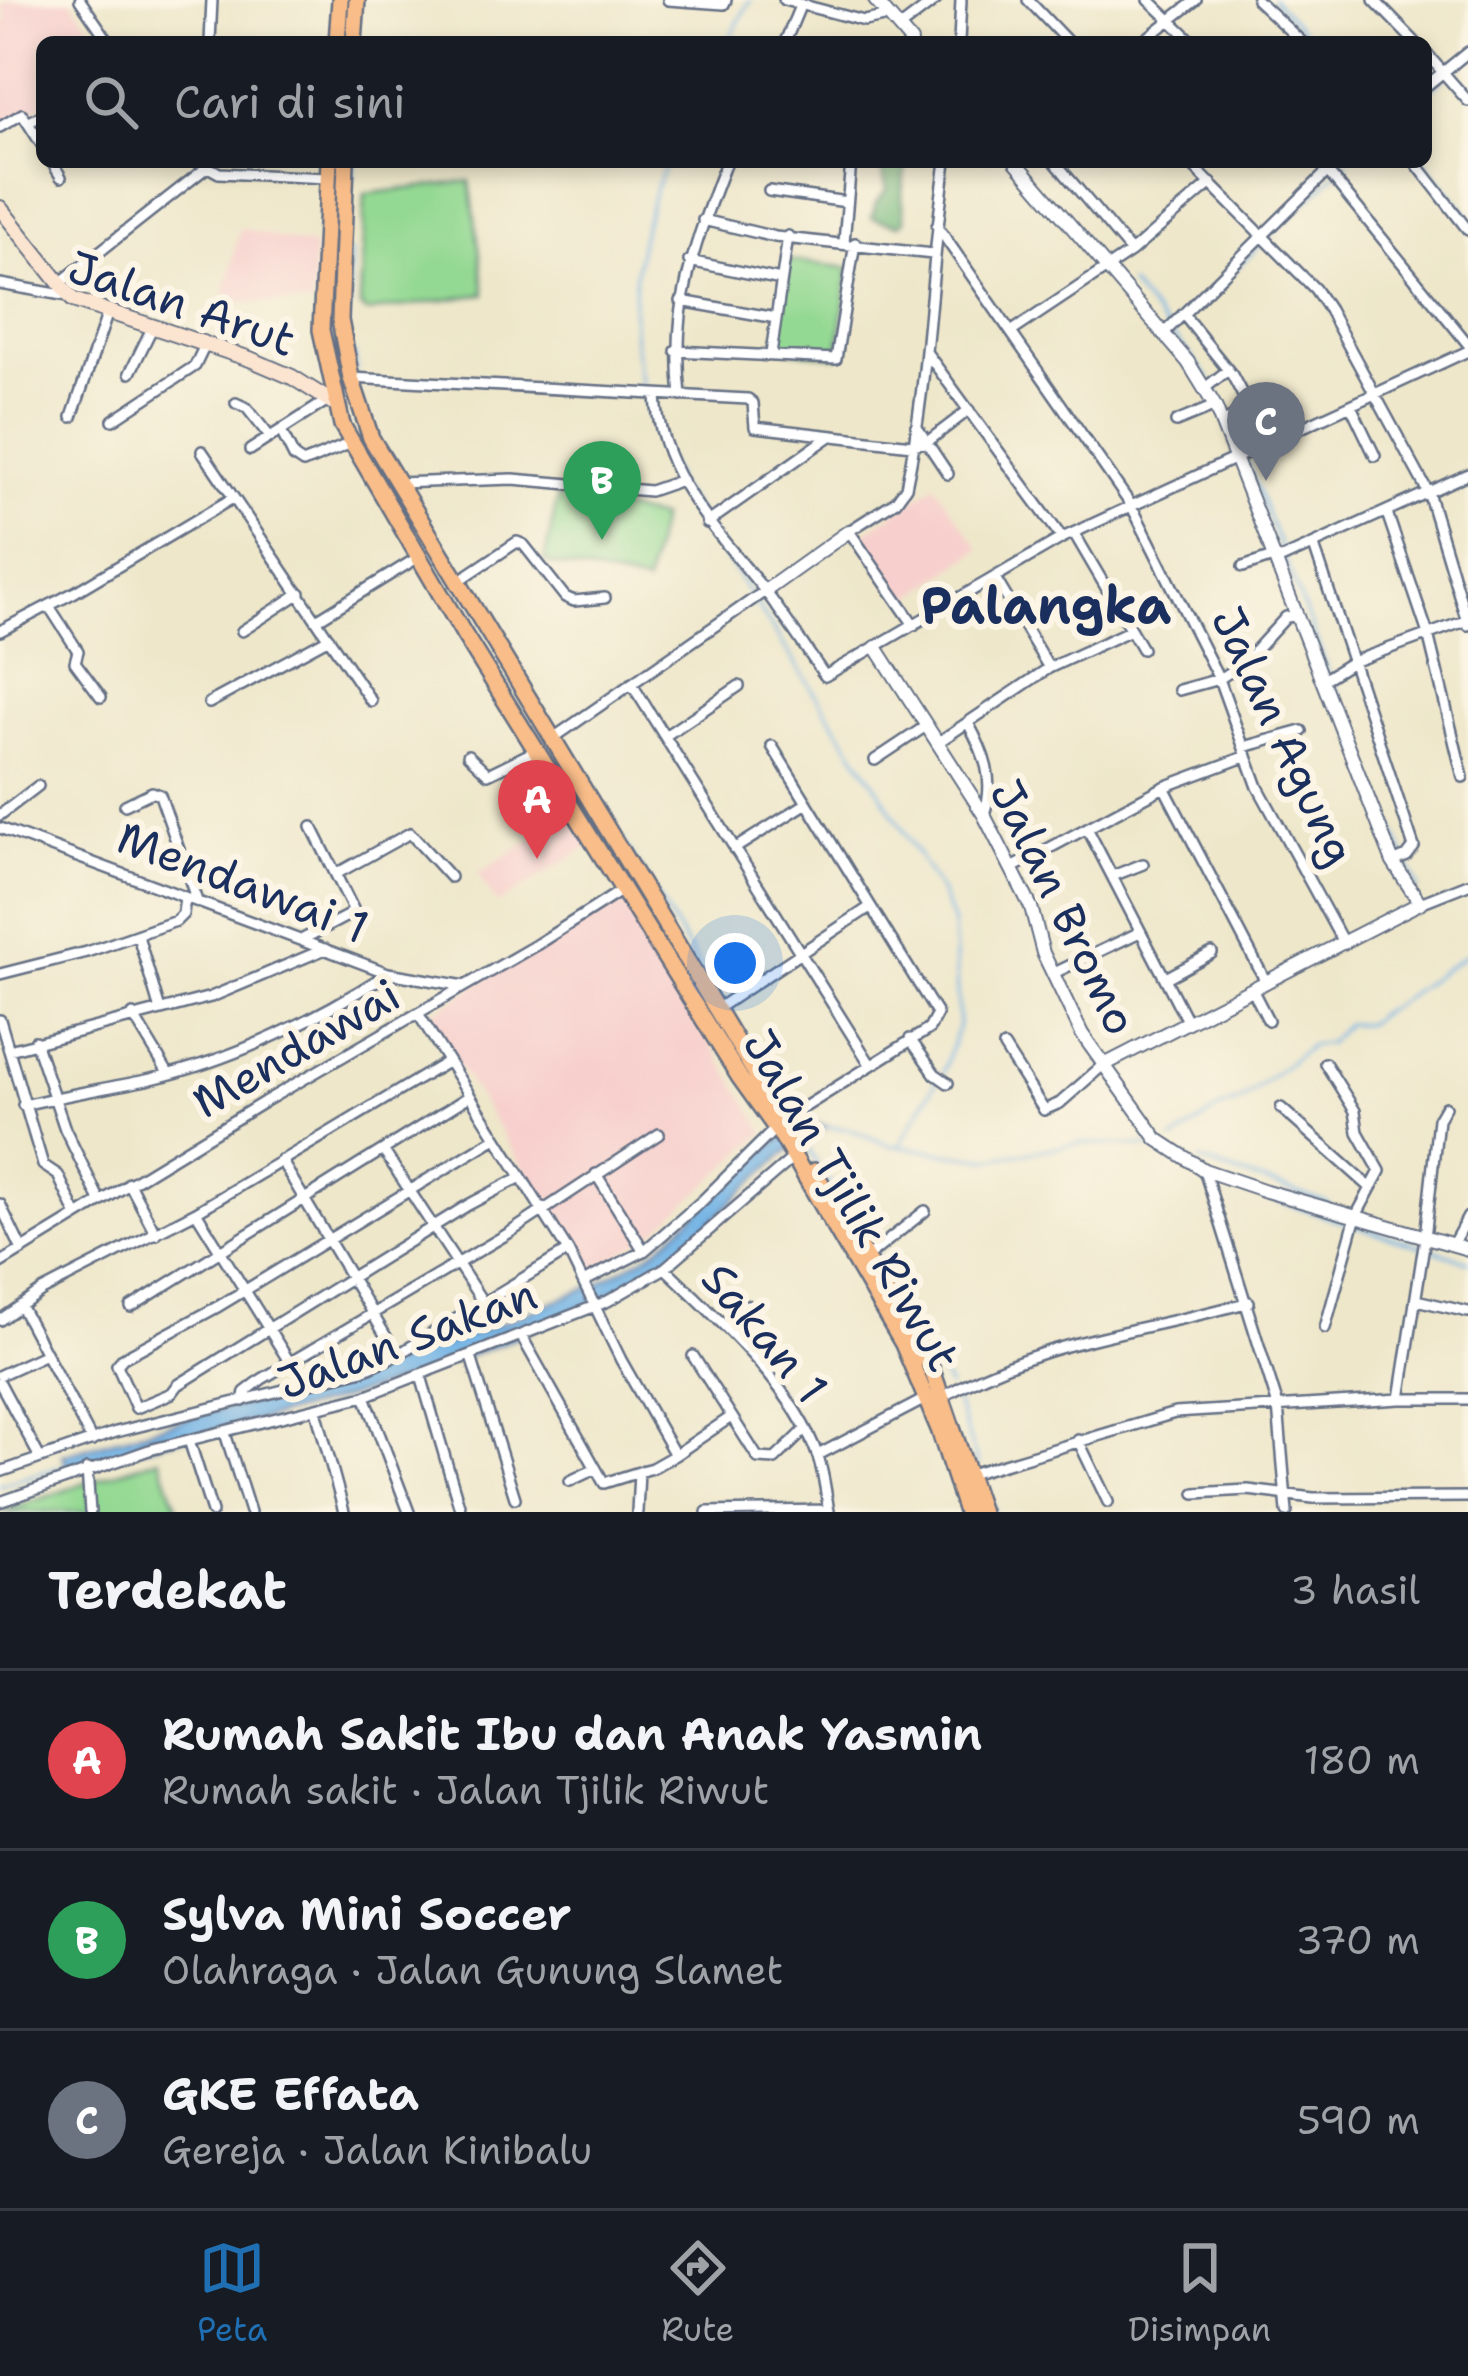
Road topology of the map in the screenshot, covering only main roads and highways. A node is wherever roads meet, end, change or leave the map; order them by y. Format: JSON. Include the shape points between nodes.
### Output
{"nodes":[{"id":1,"x":340,"y":0,"type":"edge"},
{"id":2,"x":356,"y":0,"type":"edge"},
{"id":3,"x":337,"y":36,"type":"edge"},
{"id":4,"x":354,"y":36,"type":"edge"},
{"id":5,"x":346,"y":168,"type":"edge"},
{"id":6,"x":328,"y":170,"type":"edge"},
{"id":7,"x":0,"y":208,"type":"edge"},
{"id":8,"x":345,"y":350,"type":"junction"},
{"id":9,"x":324,"y":355,"type":"junction"},
{"id":10,"x":332,"y":402,"type":"junction"},
{"id":11,"x":358,"y":403,"type":"junction"},
{"id":12,"x":482,"y":625,"type":"junction"},
{"id":13,"x":465,"y":636,"type":"junction"},
{"id":14,"x":788,"y":1138,"type":"junction"},
{"id":15,"x":840,"y":1227,"type":"junction"},
{"id":16,"x":935,"y":1398,"type":"junction"},
{"id":17,"x":966,"y":1512,"type":"edge"},
{"id":18,"x":982,"y":1512,"type":"edge"}],
"edges":[{"from":1,"to":3,"type":"highway"},
{"from":2,"to":4,"type":"highway"},
{"from":5,"to":8,"type":"highway","name":"Jalan Tjilik Riwut","via":[[338,294]]},
{"from":6,"to":9,"type":"highway","name":"Jalan Tjilik Riwut"},
{"from":7,"to":10,"type":"main road","name":"Jalan Arut","via":[[64,289],[292,377]]},
{"from":8,"to":9,"type":"highway"},
{"from":8,"to":11,"type":"highway","name":"Jalan Tjilik Riwut"},
{"from":9,"to":10,"type":"highway","name":"Jalan Tjilik Riwut"},
{"from":10,"to":11,"type":"highway"},
{"from":10,"to":13,"type":"highway","name":"Jalan Tjilik Riwut"},
{"from":11,"to":12,"type":"highway","name":"Jalan Tjilik Riwut","via":[[395,483]]},
{"from":12,"to":13,"type":"highway"},
{"from":12,"to":14,"type":"highway","name":"Jalan Tjilik Riwut","via":[[718,1008]]},
{"from":13,"to":14,"type":"highway","name":"Jalan Tjilik Riwut","via":[[740,1078]]},
{"from":14,"to":15,"type":"highway","name":"Jalan Tjilik Riwut"},
{"from":15,"to":16,"type":"highway","name":"Jalan Tjilik Riwut"},
{"from":15,"to":16,"type":"highway","name":"Jalan Tjilik Riwut","via":[[932,1370]]},
{"from":16,"to":17,"type":"highway","name":"Jalan Tjilik Riwut"},
{"from":16,"to":18,"type":"highway","name":"Jalan Tjilik Riwut"}]}
